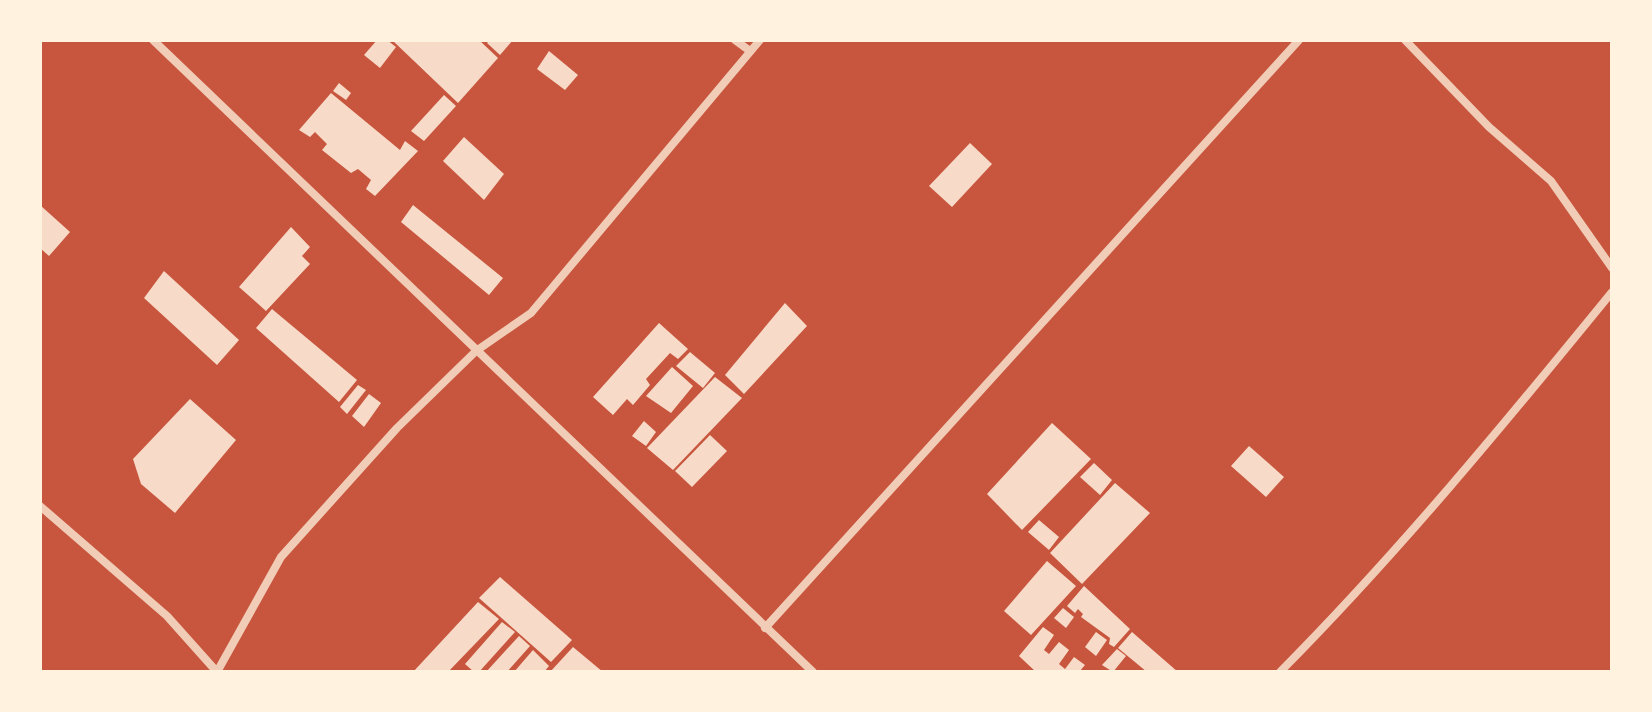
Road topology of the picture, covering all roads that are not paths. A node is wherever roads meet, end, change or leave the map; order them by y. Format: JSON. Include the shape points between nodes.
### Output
{"nodes":[{"id":1,"x":153,"y":40,"type":"edge"},
{"id":2,"x":735,"y":40,"type":"edge"},
{"id":3,"x":760,"y":40,"type":"edge"},
{"id":4,"x":1299,"y":40,"type":"edge"},
{"id":5,"x":1405,"y":40,"type":"edge"},
{"id":6,"x":750,"y":51,"type":"junction"},
{"id":7,"x":1612,"y":268,"type":"edge"},
{"id":8,"x":1612,"y":292,"type":"edge"},
{"id":9,"x":476,"y":351,"type":"junction"},
{"id":10,"x":40,"y":506,"type":"edge"},
{"id":11,"x":765,"y":628,"type":"junction"},
{"id":12,"x":217,"y":672,"type":"edge"},
{"id":13,"x":813,"y":672,"type":"edge"},
{"id":14,"x":1280,"y":672,"type":"edge"}],
"edges":[{"from":1,"to":9,"type":"street"},
{"from":2,"to":6,"type":"street"},
{"from":3,"to":6,"type":"street"},
{"from":4,"to":11,"type":"street"},
{"from":5,"to":7,"type":"street","via":[[1489,127],[1551,181]]},
{"from":6,"to":9,"type":"street","via":[[531,313]]},
{"from":8,"to":14,"type":"street","via":[[1351,599]]},
{"from":9,"to":11,"type":"street"},
{"from":9,"to":12,"type":"street","via":[[397,428],[281,557]]},
{"from":10,"to":12,"type":"street","via":[[167,616]]},
{"from":11,"to":13,"type":"street"}]}
